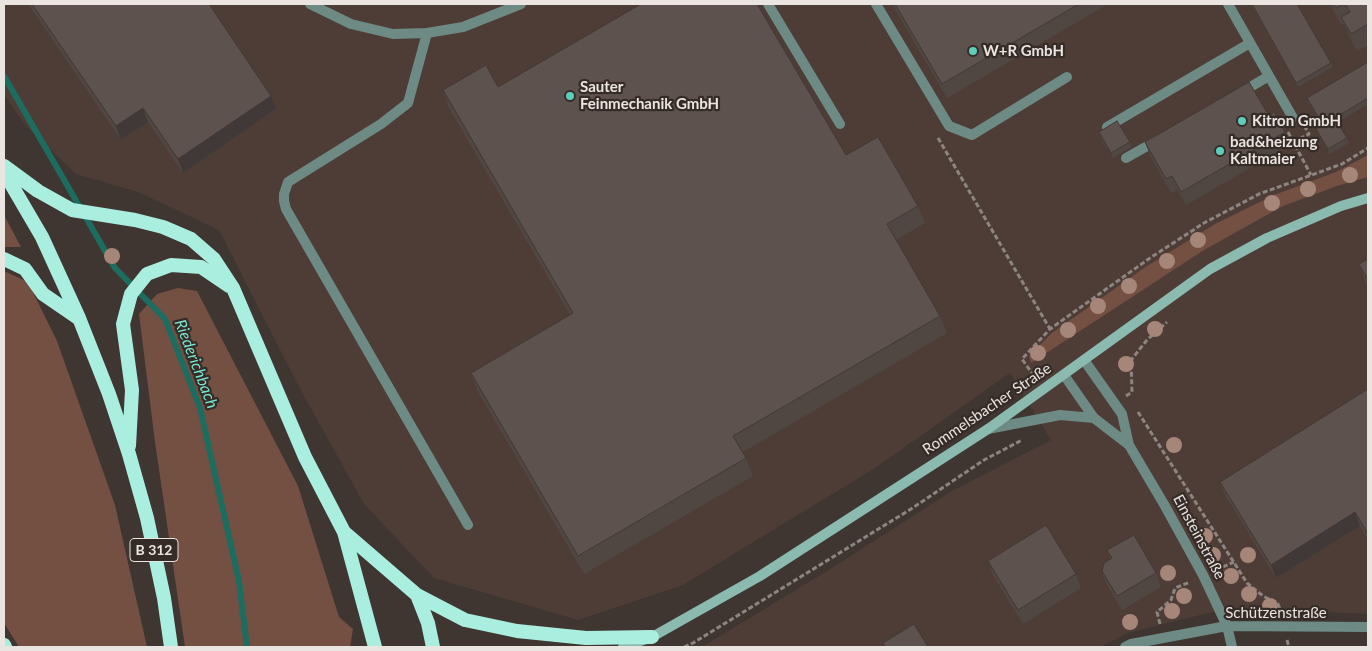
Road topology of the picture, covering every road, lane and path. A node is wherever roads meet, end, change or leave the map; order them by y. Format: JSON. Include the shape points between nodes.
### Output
{"nodes":[{"id":1,"x":310,"y":4,"type":"edge"},
{"id":2,"x":521,"y":4,"type":"edge"},
{"id":3,"x":768,"y":4,"type":"edge"},
{"id":4,"x":876,"y":4,"type":"edge"},
{"id":5,"x":1228,"y":4,"type":"edge"},
{"id":6,"x":427,"y":33,"type":"junction"},
{"id":7,"x":1250,"y":43,"type":"junction"},
{"id":8,"x":1269,"y":76,"type":"junction"},
{"id":9,"x":1067,"y":77,"type":"dead end"},
{"id":10,"x":1227,"y":100,"type":"edge"},
{"id":11,"x":1293,"y":118,"type":"joint"},
{"id":12,"x":840,"y":124,"type":"dead end"},
{"id":13,"x":1106,"y":128,"type":"edge"},
{"id":14,"x":934,"y":132,"type":"dead end"},
{"id":15,"x":1168,"y":134,"type":"edge"},
{"id":16,"x":1368,"y":148,"type":"edge"},
{"id":17,"x":1126,"y":158,"type":"dead end"},
{"id":18,"x":4,"y":166,"type":"edge"},
{"id":19,"x":4,"y":172,"type":"edge"},
{"id":20,"x":1311,"y":175,"type":"junction"},
{"id":21,"x":1368,"y":198,"type":"edge"},
{"id":22,"x":4,"y":259,"type":"edge"},
{"id":23,"x":233,"y":288,"type":"junction"},
{"id":24,"x":79,"y":318,"type":"junction"},
{"id":25,"x":1169,"y":320,"type":"dead end"},
{"id":26,"x":1050,"y":329,"type":"junction"},
{"id":27,"x":1084,"y":360,"type":"junction"},
{"id":28,"x":1064,"y":374,"type":"junction"},
{"id":29,"x":1043,"y":390,"type":"junction"},
{"id":30,"x":1128,"y":395,"type":"dead end"},
{"id":31,"x":1138,"y":412,"type":"dead end"},
{"id":32,"x":1094,"y":418,"type":"junction"},
{"id":33,"x":988,"y":429,"type":"junction"},
{"id":34,"x":1025,"y":438,"type":"dead end"},
{"id":35,"x":1129,"y":445,"type":"junction"},
{"id":36,"x":129,"y":454,"type":"junction"},
{"id":37,"x":468,"y":526,"type":"dead end"},
{"id":38,"x":344,"y":532,"type":"junction"},
{"id":39,"x":1234,"y":562,"type":"junction"},
{"id":40,"x":1203,"y":575,"type":"junction"},
{"id":41,"x":416,"y":595,"type":"junction"},
{"id":42,"x":1228,"y":626,"type":"junction"},
{"id":43,"x":1285,"y":627,"type":"junction"},
{"id":44,"x":1368,"y":628,"type":"edge"},
{"id":45,"x":652,"y":637,"type":"junction"},
{"id":46,"x":1163,"y":638,"type":"junction"},
{"id":47,"x":171,"y":647,"type":"edge"},
{"id":48,"x":375,"y":647,"type":"edge"},
{"id":49,"x":433,"y":647,"type":"edge"},
{"id":50,"x":624,"y":647,"type":"edge"},
{"id":51,"x":684,"y":647,"type":"edge"},
{"id":52,"x":1125,"y":647,"type":"edge"},
{"id":53,"x":1232,"y":647,"type":"edge"}],
"edges":[{"from":1,"to":6,"type":"street","via":[[351,24],[394,34]]},
{"from":2,"to":6,"type":"street","via":[[463,27]]},
{"from":3,"to":12,"type":"street"},
{"from":4,"to":9,"type":"street","via":[[949,126],[972,135]]},
{"from":5,"to":7,"type":"street"},
{"from":6,"to":37,"type":"street","via":[[408,103],[381,124],[288,182],[284,201]]},
{"from":7,"to":8,"type":"street"},
{"from":7,"to":13,"type":"street"},
{"from":8,"to":10,"type":"street"},
{"from":8,"to":11,"type":"street"},
{"from":11,"to":20,"type":"path","via":[[1296,124],[1287,129]]},
{"from":14,"to":26,"type":"path"},
{"from":15,"to":17,"type":"street"},
{"from":16,"to":20,"type":"path","via":[[1342,164]]},
{"from":18,"to":23,"type":"highway","via":[[38,191],[72,210],[163,227],[190,239],[214,259]]},
{"from":19,"to":24,"type":"highway","number":"B 312","via":[[42,237]]},
{"from":20,"to":26,"type":"path","via":[[1259,194],[1204,223]]},
{"from":21,"to":27,"type":"main road","name":"Rommelsbacher Straße","via":[[1341,206],[1267,238],[1210,269]]},
{"from":22,"to":24,"type":"highway","via":[[25,269],[43,294]]},
{"from":23,"to":36,"type":"highway","via":[[200,267],[171,265],[147,274],[132,294],[123,324],[132,390]]},
{"from":23,"to":38,"type":"highway","via":[[305,457]]},
{"from":24,"to":36,"type":"highway","number":"B 312"},
{"from":25,"to":30,"type":"path","via":[[1131,360],[1132,392]]},
{"from":26,"to":29,"type":"path","via":[[1022,359]]},
{"from":27,"to":28,"type":"main road","name":"Rommelsbacher Straße"},
{"from":27,"to":35,"type":"street","name":"Einsteinstraße","via":[[1122,414]]},
{"from":28,"to":29,"type":"main road","name":"Rommelsbacher Straße"},
{"from":28,"to":32,"type":"street","name":"Einsteinstraße"},
{"from":29,"to":33,"type":"main road","name":"Rommelsbacher Straße"},
{"from":31,"to":39,"type":"path"},
{"from":32,"to":33,"type":"street","via":[[1060,415]]},
{"from":32,"to":35,"type":"street","name":"Einsteinstraße"},
{"from":33,"to":45,"type":"main road","name":"Rommelsbacher Straße","via":[[760,576]]},
{"from":34,"to":51,"type":"path","via":[[984,460],[903,514]]},
{"from":35,"to":40,"type":"street","name":"Einsteinstraße"},
{"from":36,"to":47,"type":"highway","number":"B 312","via":[[147,518]]},
{"from":38,"to":41,"type":"highway"},
{"from":38,"to":48,"type":"highway"},
{"from":39,"to":40,"type":"path"},
{"from":39,"to":43,"type":"path","via":[[1247,583],[1278,604]]},
{"from":40,"to":42,"type":"street","name":"Einsteinstraße"},
{"from":40,"to":46,"type":"path","via":[[1176,588],[1171,600],[1158,612]]},
{"from":41,"to":45,"type":"highway","via":[[465,620],[517,631],[586,638]]},
{"from":41,"to":49,"type":"highway","via":[[428,623]]},
{"from":42,"to":43,"type":"street","name":"Schützenstraße"},
{"from":42,"to":46,"type":"street","name":"Schützenstraße"},
{"from":42,"to":53,"type":"street","name":"Einsteinstraße"},
{"from":43,"to":44,"type":"street","name":"Schützenstraße"},
{"from":45,"to":50,"type":"main road","name":"Rommelsbacher Straße"},
{"from":46,"to":52,"type":"street","name":"Schützenstraße"}]}
